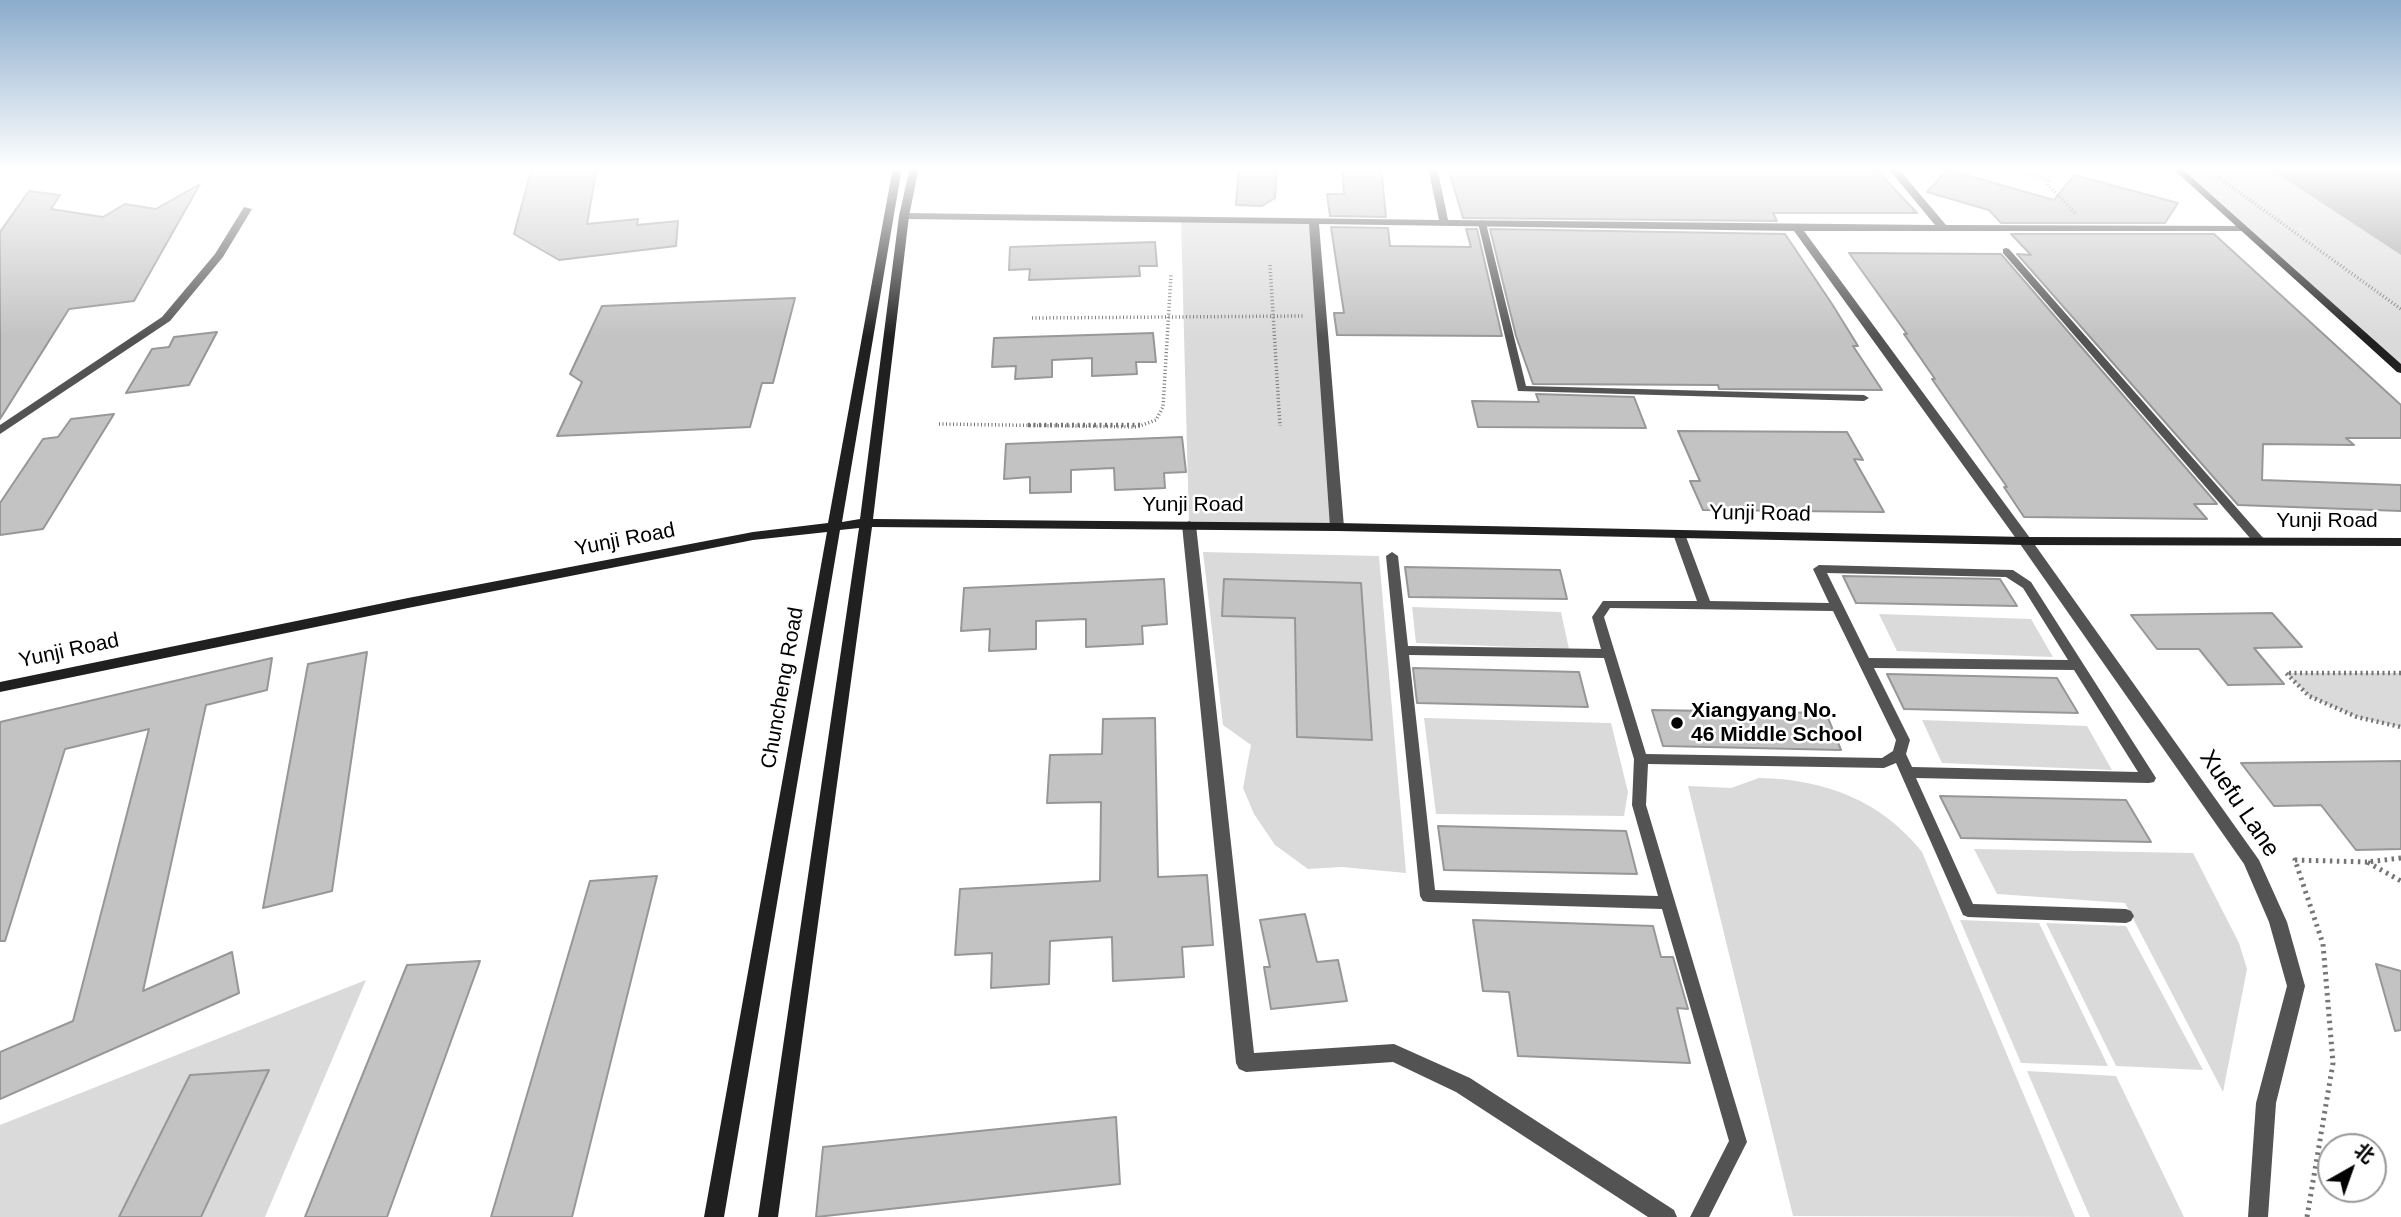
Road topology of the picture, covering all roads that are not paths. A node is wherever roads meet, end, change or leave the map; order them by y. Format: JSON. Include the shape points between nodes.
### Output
{"nodes":[{"id":1,"x":1482,"y":223,"type":"edge"},
{"id":2,"x":238,"y":224,"type":"edge"},
{"id":3,"x":887,"y":224,"type":"edge"},
{"id":4,"x":903,"y":224,"type":"edge"},
{"id":5,"x":1314,"y":224,"type":"edge"},
{"id":6,"x":1532,"y":224,"type":"edge"},
{"id":7,"x":1939,"y":224,"type":"edge"},
{"id":8,"x":2235,"y":224,"type":"edge"},
{"id":9,"x":1797,"y":228,"type":"junction"},
{"id":10,"x":1943,"y":228,"type":"junction"},
{"id":11,"x":2241,"y":229,"type":"junction"},
{"id":12,"x":2006,"y":251,"type":"dead end"},
{"id":13,"x":2401,"y":370,"type":"edge"},
{"id":14,"x":1864,"y":398,"type":"dead end"},
{"id":15,"x":0,"y":430,"type":"edge"},
{"id":16,"x":866,"y":523,"type":"junction"},
{"id":17,"x":832,"y":526,"type":"junction"},
{"id":18,"x":1189,"y":526,"type":"junction"},
{"id":19,"x":1337,"y":527,"type":"junction"},
{"id":20,"x":1679,"y":534,"type":"junction"},
{"id":21,"x":2025,"y":541,"type":"junction"},
{"id":22,"x":2260,"y":542,"type":"junction"},
{"id":23,"x":2401,"y":542,"type":"edge"},
{"id":24,"x":1392,"y":556,"type":"dead end"},
{"id":25,"x":1704,"y":605,"type":"junction"},
{"id":26,"x":1837,"y":607,"type":"junction"},
{"id":27,"x":1402,"y":650,"type":"junction"},
{"id":28,"x":1609,"y":654,"type":"junction"},
{"id":29,"x":1865,"y":663,"type":"junction"},
{"id":30,"x":2078,"y":665,"type":"junction"},
{"id":31,"x":0,"y":687,"type":"edge"},
{"id":32,"x":1899,"y":754,"type":"junction"},
{"id":33,"x":1641,"y":760,"type":"junction"},
{"id":34,"x":1907,"y":772,"type":"junction"},
{"id":35,"x":1668,"y":903,"type":"junction"},
{"id":36,"x":2126,"y":916,"type":"dead end"},
{"id":37,"x":714,"y":1217,"type":"edge"},
{"id":38,"x":768,"y":1217,"type":"edge"},
{"id":39,"x":1667,"y":1217,"type":"edge"},
{"id":40,"x":1699,"y":1217,"type":"edge"},
{"id":41,"x":2258,"y":1217,"type":"edge"}],
"edges":[{"from":1,"to":14,"type":"lane","via":[[1522,389]]},
{"from":2,"to":15,"type":"street","via":[[166,320]]},
{"from":3,"to":17,"type":"street","name":"Chuncheng Road"},
{"from":4,"to":16,"type":"street"},
{"from":5,"to":19,"type":"street"},
{"from":6,"to":9,"type":"street"},
{"from":7,"to":10,"type":"street"},
{"from":8,"to":11,"type":"street"},
{"from":9,"to":10,"type":"street"},
{"from":9,"to":21,"type":"street","name":"Xuefu Lane"},
{"from":10,"to":11,"type":"street"},
{"from":11,"to":13,"type":"street"},
{"from":12,"to":22,"type":"lane"},
{"from":16,"to":17,"type":"street","name":"Yunji Road"},
{"from":16,"to":18,"type":"street","name":"Yunji Road"},
{"from":16,"to":38,"type":"street"},
{"from":17,"to":31,"type":"street","name":"Yunji Road","via":[[713,544]]},
{"from":17,"to":37,"type":"street","name":"Chuncheng Road"},
{"from":18,"to":19,"type":"street","name":"Yunji Road"},
{"from":18,"to":39,"type":"street","via":[[1246,1063],[1394,1053],[1463,1085]]},
{"from":19,"to":20,"type":"street","name":"Yunji Road"},
{"from":20,"to":21,"type":"street","name":"Yunji Road"},
{"from":20,"to":25,"type":"lane"},
{"from":21,"to":22,"type":"street","name":"Yunji Road"},
{"from":21,"to":41,"type":"street","name":"Xuefu Lane","via":[[2251,860],[2278,922],[2296,986],[2266,1104]]},
{"from":22,"to":23,"type":"street","name":"Yunji Road"},
{"from":24,"to":27,"type":"lane"},
{"from":25,"to":26,"type":"lane"},
{"from":25,"to":28,"type":"lane","via":[[1607,604],[1598,617]]},
{"from":26,"to":29,"type":"lane"},
{"from":26,"to":30,"type":"lane","via":[[1819,569],[2009,573],[2027,584]]},
{"from":27,"to":28,"type":"lane"},
{"from":27,"to":35,"type":"lane","via":[[1428,897]]},
{"from":28,"to":33,"type":"lane"},
{"from":29,"to":30,"type":"lane"},
{"from":29,"to":32,"type":"lane","via":[[1903,740]]},
{"from":30,"to":34,"type":"lane","via":[[2149,778]]},
{"from":32,"to":33,"type":"lane","via":[[1884,763]]},
{"from":32,"to":34,"type":"lane"},
{"from":33,"to":35,"type":"lane","via":[[1639,805]]},
{"from":34,"to":36,"type":"lane","via":[[1968,910]]},
{"from":35,"to":40,"type":"lane","via":[[1738,1142]]}]}
